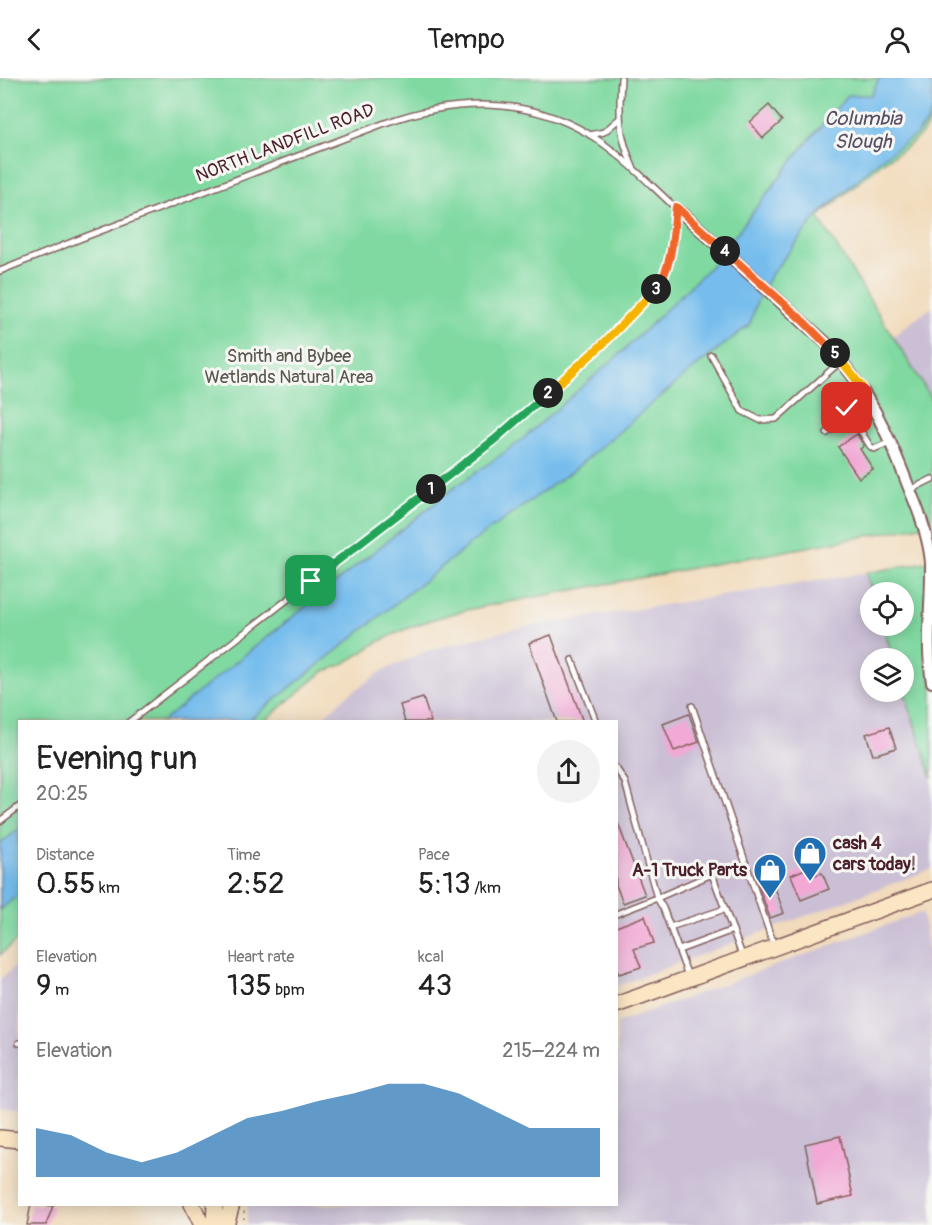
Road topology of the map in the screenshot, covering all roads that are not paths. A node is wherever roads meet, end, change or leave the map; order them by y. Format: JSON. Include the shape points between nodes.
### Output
{"nodes":[{"id":1,"x":621,"y":78,"type":"edge"},
{"id":2,"x":619,"y":119,"type":"junction"},
{"id":3,"x":590,"y":135,"type":"junction"},
{"id":4,"x":634,"y":169,"type":"junction"},
{"id":5,"x":679,"y":210,"type":"junction"},
{"id":6,"x":0,"y":271,"type":"edge"},
{"id":7,"x":711,"y":355,"type":"dead end"},
{"id":8,"x":842,"y":360,"type":"junction"},
{"id":9,"x":862,"y":387,"type":"junction"},
{"id":10,"x":851,"y":415,"type":"junction"},
{"id":11,"x":827,"y":433,"type":"dead end"},
{"id":12,"x":891,"y":441,"type":"junction"},
{"id":13,"x":932,"y":479,"type":"edge"},
{"id":14,"x":910,"y":490,"type":"junction"},
{"id":15,"x":932,"y":568,"type":"edge"},
{"id":16,"x":572,"y":660,"type":"dead end"},
{"id":17,"x":932,"y":682,"type":"edge"},
{"id":18,"x":692,"y":706,"type":"dead end"},
{"id":19,"x":132,"y":720,"type":"edge"},
{"id":20,"x":595,"y":720,"type":"edge"},
{"id":21,"x":618,"y":771,"type":"edge"},
{"id":22,"x":18,"y":808,"type":"edge"},
{"id":23,"x":0,"y":821,"type":"edge"},
{"id":24,"x":932,"y":890,"type":"edge"},
{"id":25,"x":657,"y":898,"type":"junction"},
{"id":26,"x":725,"y":909,"type":"junction"},
{"id":27,"x":618,"y":913,"type":"edge"},
{"id":28,"x":670,"y":927,"type":"junction"},
{"id":29,"x":733,"y":930,"type":"junction"},
{"id":30,"x":775,"y":948,"type":"junction"},
{"id":31,"x":679,"y":950,"type":"junction"},
{"id":32,"x":744,"y":959,"type":"junction"},
{"id":33,"x":689,"y":978,"type":"junction"},
{"id":34,"x":618,"y":1004,"type":"edge"},
{"id":35,"x":0,"y":1138,"type":"edge"},
{"id":36,"x":18,"y":1140,"type":"edge"},
{"id":37,"x":193,"y":1206,"type":"edge"},
{"id":38,"x":215,"y":1206,"type":"edge"},
{"id":39,"x":231,"y":1206,"type":"edge"},
{"id":40,"x":202,"y":1225,"type":"edge"},
{"id":41,"x":214,"y":1225,"type":"edge"},
{"id":42,"x":226,"y":1225,"type":"edge"}],
"edges":[{"from":1,"to":2,"type":"lane","name":"NORTH LANDFILL ROAD"},
{"from":2,"to":3,"type":"lane","via":[[604,132]]},
{"from":2,"to":4,"type":"lane","name":"NORTH LANDFILL ROAD","via":[[623,146]]},
{"from":3,"to":4,"type":"lane","name":"NORTH LANDFILL ROAD"},
{"from":3,"to":6,"type":"lane","name":"NORTH LANDFILL ROAD","via":[[570,124],[510,107],[460,105],[411,113]]},
{"from":4,"to":5,"type":"lane","name":"NORTH LANDFILL ROAD"},
{"from":5,"to":8,"type":"street","name":"NORTH LANDFILL ROAD"},
{"from":5,"to":19,"type":"lane","via":[[665,275],[650,296],[598,348],[494,440]]},
{"from":7,"to":8,"type":"lane","via":[[742,411],[760,420],[776,419]]},
{"from":8,"to":9,"type":"street","name":"NORTH LANDFILL ROAD"},
{"from":9,"to":10,"type":"lane","via":[[847,402]]},
{"from":9,"to":12,"type":"street","name":"NORTH LANDFILL ROAD"},
{"from":10,"to":11,"type":"lane"},
{"from":10,"to":12,"type":"lane","via":[[874,449]]},
{"from":12,"to":14,"type":"street","name":"NORTH LANDFILL ROAD"},
{"from":13,"to":14,"type":"lane"},
{"from":14,"to":15,"type":"street","name":"NORTH LANDFILL ROAD"},
{"from":15,"to":17,"type":"street","name":"NORTH LANDFILL ROAD"},
{"from":16,"to":20,"type":"lane"},
{"from":18,"to":30,"type":"lane"},
{"from":21,"to":25,"type":"lane","via":[[625,782]]},
{"from":22,"to":23,"type":"lane"},
{"from":24,"to":30,"type":"main road"},
{"from":25,"to":26,"type":"lane","via":[[712,874]]},
{"from":25,"to":27,"type":"lane"},
{"from":25,"to":28,"type":"lane"},
{"from":26,"to":28,"type":"lane"},
{"from":26,"to":29,"type":"lane"},
{"from":28,"to":31,"type":"lane"},
{"from":29,"to":31,"type":"lane"},
{"from":29,"to":32,"type":"lane"},
{"from":30,"to":32,"type":"main road"},
{"from":31,"to":33,"type":"lane"},
{"from":32,"to":33,"type":"main road"},
{"from":33,"to":34,"type":"main road"},
{"from":35,"to":36,"type":"main road"},
{"from":37,"to":40,"type":"main road"},
{"from":38,"to":41,"type":"main road"},
{"from":39,"to":42,"type":"main road"}]}
